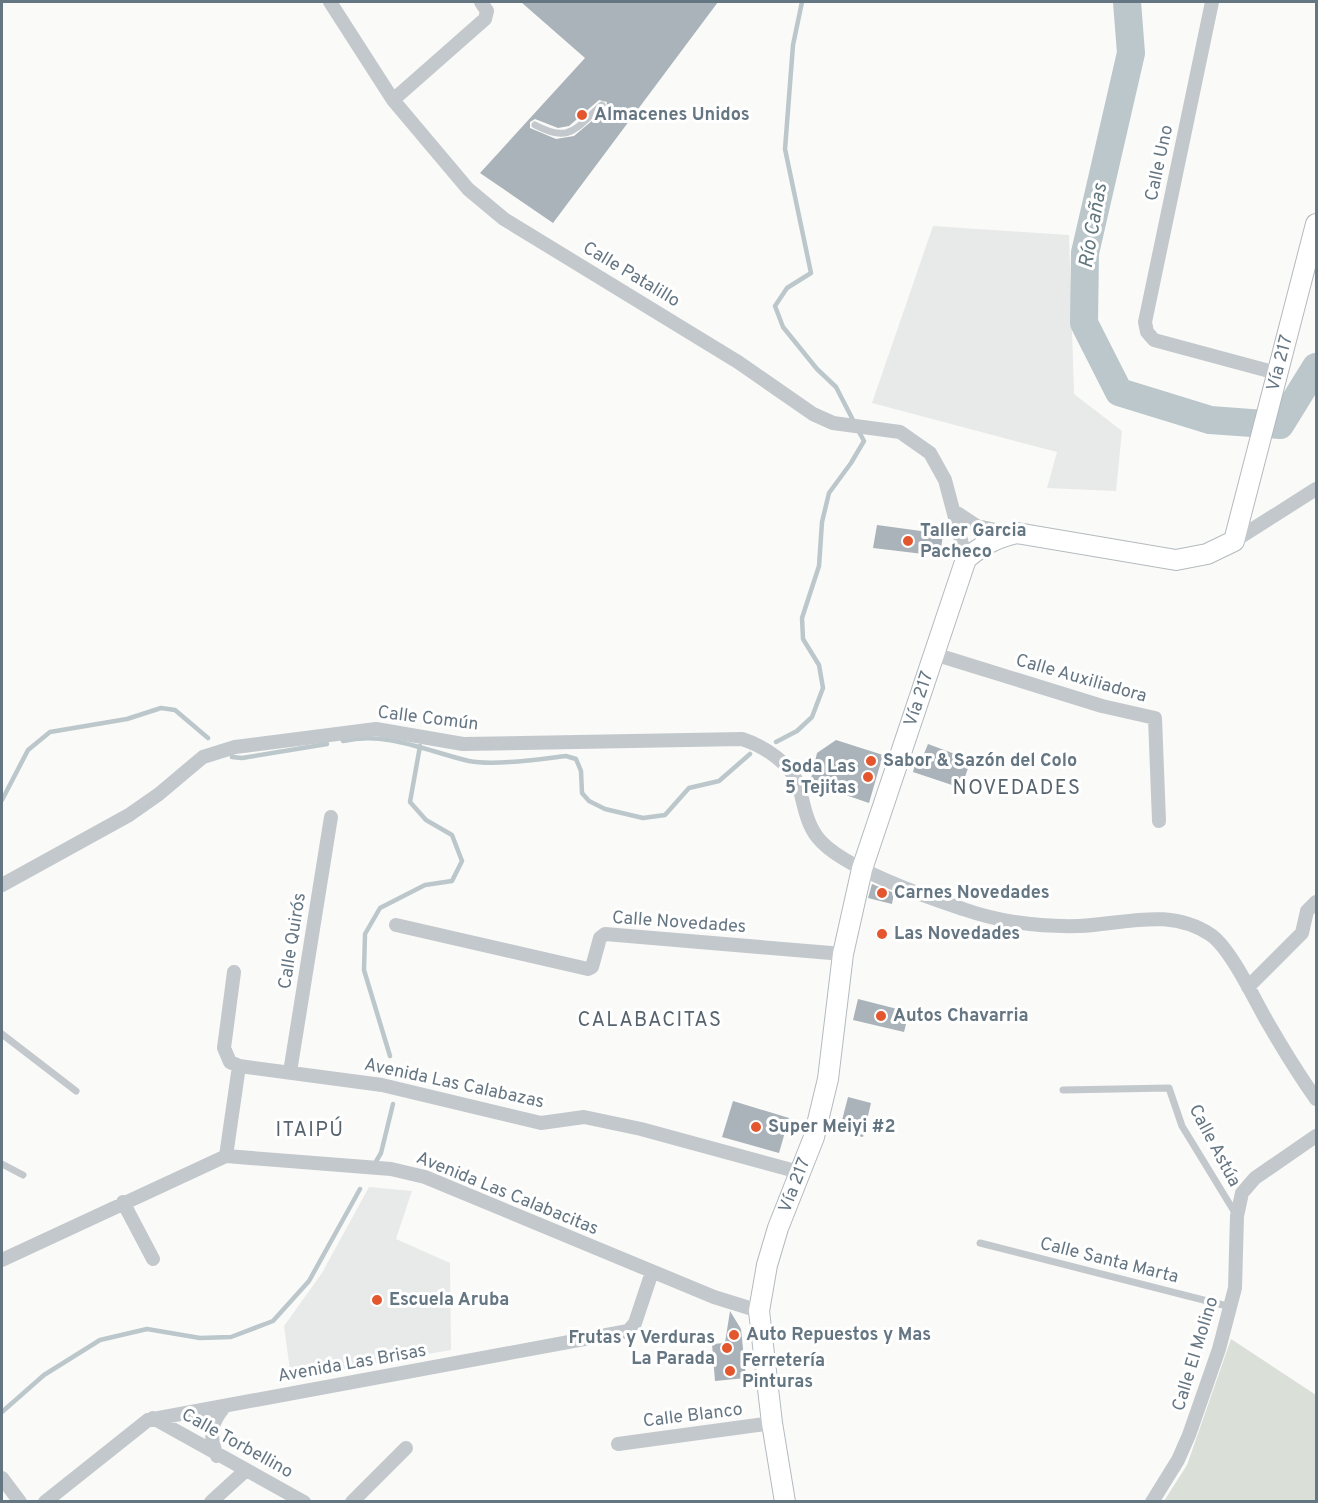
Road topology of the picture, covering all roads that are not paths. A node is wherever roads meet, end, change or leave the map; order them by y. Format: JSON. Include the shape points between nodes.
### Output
{"nodes":[{"id":1,"x":330,"y":2,"type":"edge"},
{"id":2,"x":481,"y":2,"type":"edge"},
{"id":3,"x":1212,"y":2,"type":"edge"},
{"id":4,"x":393,"y":100,"type":"junction"},
{"id":5,"x":602,"y":105,"type":"dead end"},
{"id":6,"x":535,"y":125,"type":"dead end"},
{"id":7,"x":1317,"y":224,"type":"edge"},
{"id":8,"x":1277,"y":373,"type":"junction"},
{"id":9,"x":1317,"y":489,"type":"edge"},
{"id":10,"x":954,"y":511,"type":"junction"},
{"id":11,"x":1017,"y":533,"type":"junction"},
{"id":12,"x":1234,"y":541,"type":"junction"},
{"id":13,"x":966,"y":559,"type":"junction"},
{"id":14,"x":934,"y":654,"type":"junction"},
{"id":15,"x":331,"y":817,"type":"dead end"},
{"id":16,"x":1159,"y":821,"type":"dead end"},
{"id":17,"x":862,"y":869,"type":"junction"},
{"id":18,"x":2,"y":885,"type":"edge"},
{"id":19,"x":1317,"y":902,"type":"edge"},
{"id":20,"x":396,"y":925,"type":"dead end"},
{"id":21,"x":843,"y":954,"type":"junction"},
{"id":22,"x":234,"y":972,"type":"dead end"},
{"id":23,"x":1248,"y":987,"type":"junction"},
{"id":24,"x":2,"y":1034,"type":"edge"},
{"id":25,"x":239,"y":1066,"type":"junction"},
{"id":26,"x":290,"y":1072,"type":"junction"},
{"id":27,"x":1063,"y":1090,"type":"dead end"},
{"id":28,"x":76,"y":1091,"type":"dead end"},
{"id":29,"x":1317,"y":1099,"type":"edge"},
{"id":30,"x":1317,"y":1136,"type":"edge"},
{"id":31,"x":226,"y":1156,"type":"junction"},
{"id":32,"x":2,"y":1164,"type":"edge"},
{"id":33,"x":799,"y":1172,"type":"junction"},
{"id":34,"x":23,"y":1175,"type":"dead end"},
{"id":35,"x":123,"y":1202,"type":"junction"},
{"id":36,"x":1237,"y":1216,"type":"junction"},
{"id":37,"x":980,"y":1244,"type":"dead end"},
{"id":38,"x":153,"y":1259,"type":"dead end"},
{"id":39,"x":2,"y":1260,"type":"edge"},
{"id":40,"x":652,"y":1272,"type":"junction"},
{"id":41,"x":1231,"y":1307,"type":"junction"},
{"id":42,"x":759,"y":1311,"type":"junction"},
{"id":43,"x":225,"y":1406,"type":"junction"},
{"id":44,"x":153,"y":1418,"type":"junction"},
{"id":45,"x":772,"y":1423,"type":"junction"},
{"id":46,"x":618,"y":1444,"type":"dead end"},
{"id":47,"x":406,"y":1448,"type":"dead end"},
{"id":48,"x":217,"y":1456,"type":"junction"},
{"id":49,"x":244,"y":1471,"type":"junction"},
{"id":50,"x":2,"y":1478,"type":"edge"},
{"id":51,"x":20,"y":1502,"type":"edge"},
{"id":52,"x":45,"y":1502,"type":"edge"},
{"id":53,"x":211,"y":1502,"type":"edge"},
{"id":54,"x":304,"y":1502,"type":"edge"},
{"id":55,"x":352,"y":1502,"type":"edge"},
{"id":56,"x":785,"y":1502,"type":"edge"},
{"id":57,"x":1152,"y":1502,"type":"edge"}],
"edges":[{"from":1,"to":4,"type":"street","name":"Calle Patalillo"},
{"from":2,"to":4,"type":"street","via":[[487,11],[485,19]]},
{"from":3,"to":8,"type":"street","name":"Calle Uno","via":[[1145,322],[1154,340]]},
{"from":4,"to":10,"type":"street","name":"Calle Patalillo","via":[[468,189],[504,219],[833,423],[900,432],[930,453],[945,480]]},
{"from":5,"to":6,"type":"lane","via":[[569,134],[561,135]]},
{"from":7,"to":8,"type":"main road","name":"Vía 217"},
{"from":8,"to":12,"type":"main road","name":"Vía 217"},
{"from":9,"to":12,"type":"street"},
{"from":10,"to":11,"type":"street","via":[[983,528]]},
{"from":10,"to":13,"type":"street","name":"Calle Patalillo"},
{"from":11,"to":12,"type":"main road","via":[[1176,560],[1207,554]]},
{"from":11,"to":13,"type":"main road","via":[[998,537]]},
{"from":13,"to":14,"type":"main road","name":"Vía 217"},
{"from":14,"to":16,"type":"street","name":"Calle Auxiliadora","via":[[1102,706],[1155,718]]},
{"from":14,"to":17,"type":"main road","name":"Vía 217"},
{"from":15,"to":26,"type":"street","name":"Calle Quirós"},
{"from":17,"to":18,"type":"street","name":"Calle Común","via":[[830,850],[817,837],[804,812],[792,770],[742,739],[463,744],[376,729],[235,747],[203,757],[129,815]]},
{"from":17,"to":21,"type":"main road","name":"Vía 217"},
{"from":17,"to":23,"type":"street","name":"Calle Común","via":[[963,910],[1010,922],[1079,926],[1159,917],[1183,921],[1213,936]]},
{"from":19,"to":23,"type":"street","via":[[1307,911],[1302,933]]},
{"from":20,"to":21,"type":"street","name":"Calle Novedades","via":[[588,969],[605,934]]},
{"from":21,"to":33,"type":"main road","name":"Vía 217","via":[[828,1079],[814,1137]]},
{"from":22,"to":25,"type":"street","via":[[224,1048],[230,1062]]},
{"from":23,"to":29,"type":"street","name":"Calle Común"},
{"from":24,"to":28,"type":"lane"},
{"from":25,"to":26,"type":"street","name":"Avenida Las Calabazas"},
{"from":25,"to":31,"type":"street"},
{"from":26,"to":33,"type":"street","name":"Avenida Las Calabazas","via":[[382,1085],[541,1123],[584,1117]]},
{"from":27,"to":36,"type":"lane","name":"Calle Astúa","via":[[1169,1088],[1182,1126]]},
{"from":30,"to":36,"type":"street","name":"Calle El Molino","via":[[1255,1178],[1242,1193]]},
{"from":31,"to":35,"type":"street","name":"Avenida Las Calabacitas"},
{"from":31,"to":40,"type":"street","name":"Avenida Las Calabacitas","via":[[391,1169],[425,1177]]},
{"from":32,"to":34,"type":"lane"},
{"from":33,"to":42,"type":"main road","name":"Vía 217","via":[[767,1265]]},
{"from":35,"to":38,"type":"street"},
{"from":35,"to":39,"type":"street","name":"Avenida Las Calabacitas"},
{"from":36,"to":41,"type":"street","name":"Calle El Molino"},
{"from":37,"to":41,"type":"lane","name":"Calle Santa Marta"},
{"from":40,"to":42,"type":"street","name":"Avenida Las Calabacitas","via":[[714,1298]]},
{"from":40,"to":43,"type":"street","name":"Avenida Las Brisas","via":[[628,1331]]},
{"from":41,"to":57,"type":"street","name":"Calle El Molino","via":[[1189,1435]]},
{"from":42,"to":45,"type":"main road","name":"Vía 217"},
{"from":43,"to":44,"type":"street","name":"Avenida Las Brisas"},
{"from":43,"to":48,"type":"street","via":[[211,1433]]},
{"from":44,"to":48,"type":"street","name":"Calle Torbellino"},
{"from":44,"to":52,"type":"street","name":"Avenida Las Brisas"},
{"from":45,"to":46,"type":"street","name":"Calle Blanco"},
{"from":45,"to":56,"type":"main road","name":"Vía 217"},
{"from":47,"to":55,"type":"street"},
{"from":48,"to":49,"type":"street","name":"Calle Torbellino"},
{"from":49,"to":53,"type":"street"},
{"from":49,"to":54,"type":"street","name":"Calle Torbellino"},
{"from":50,"to":51,"type":"street"}]}
